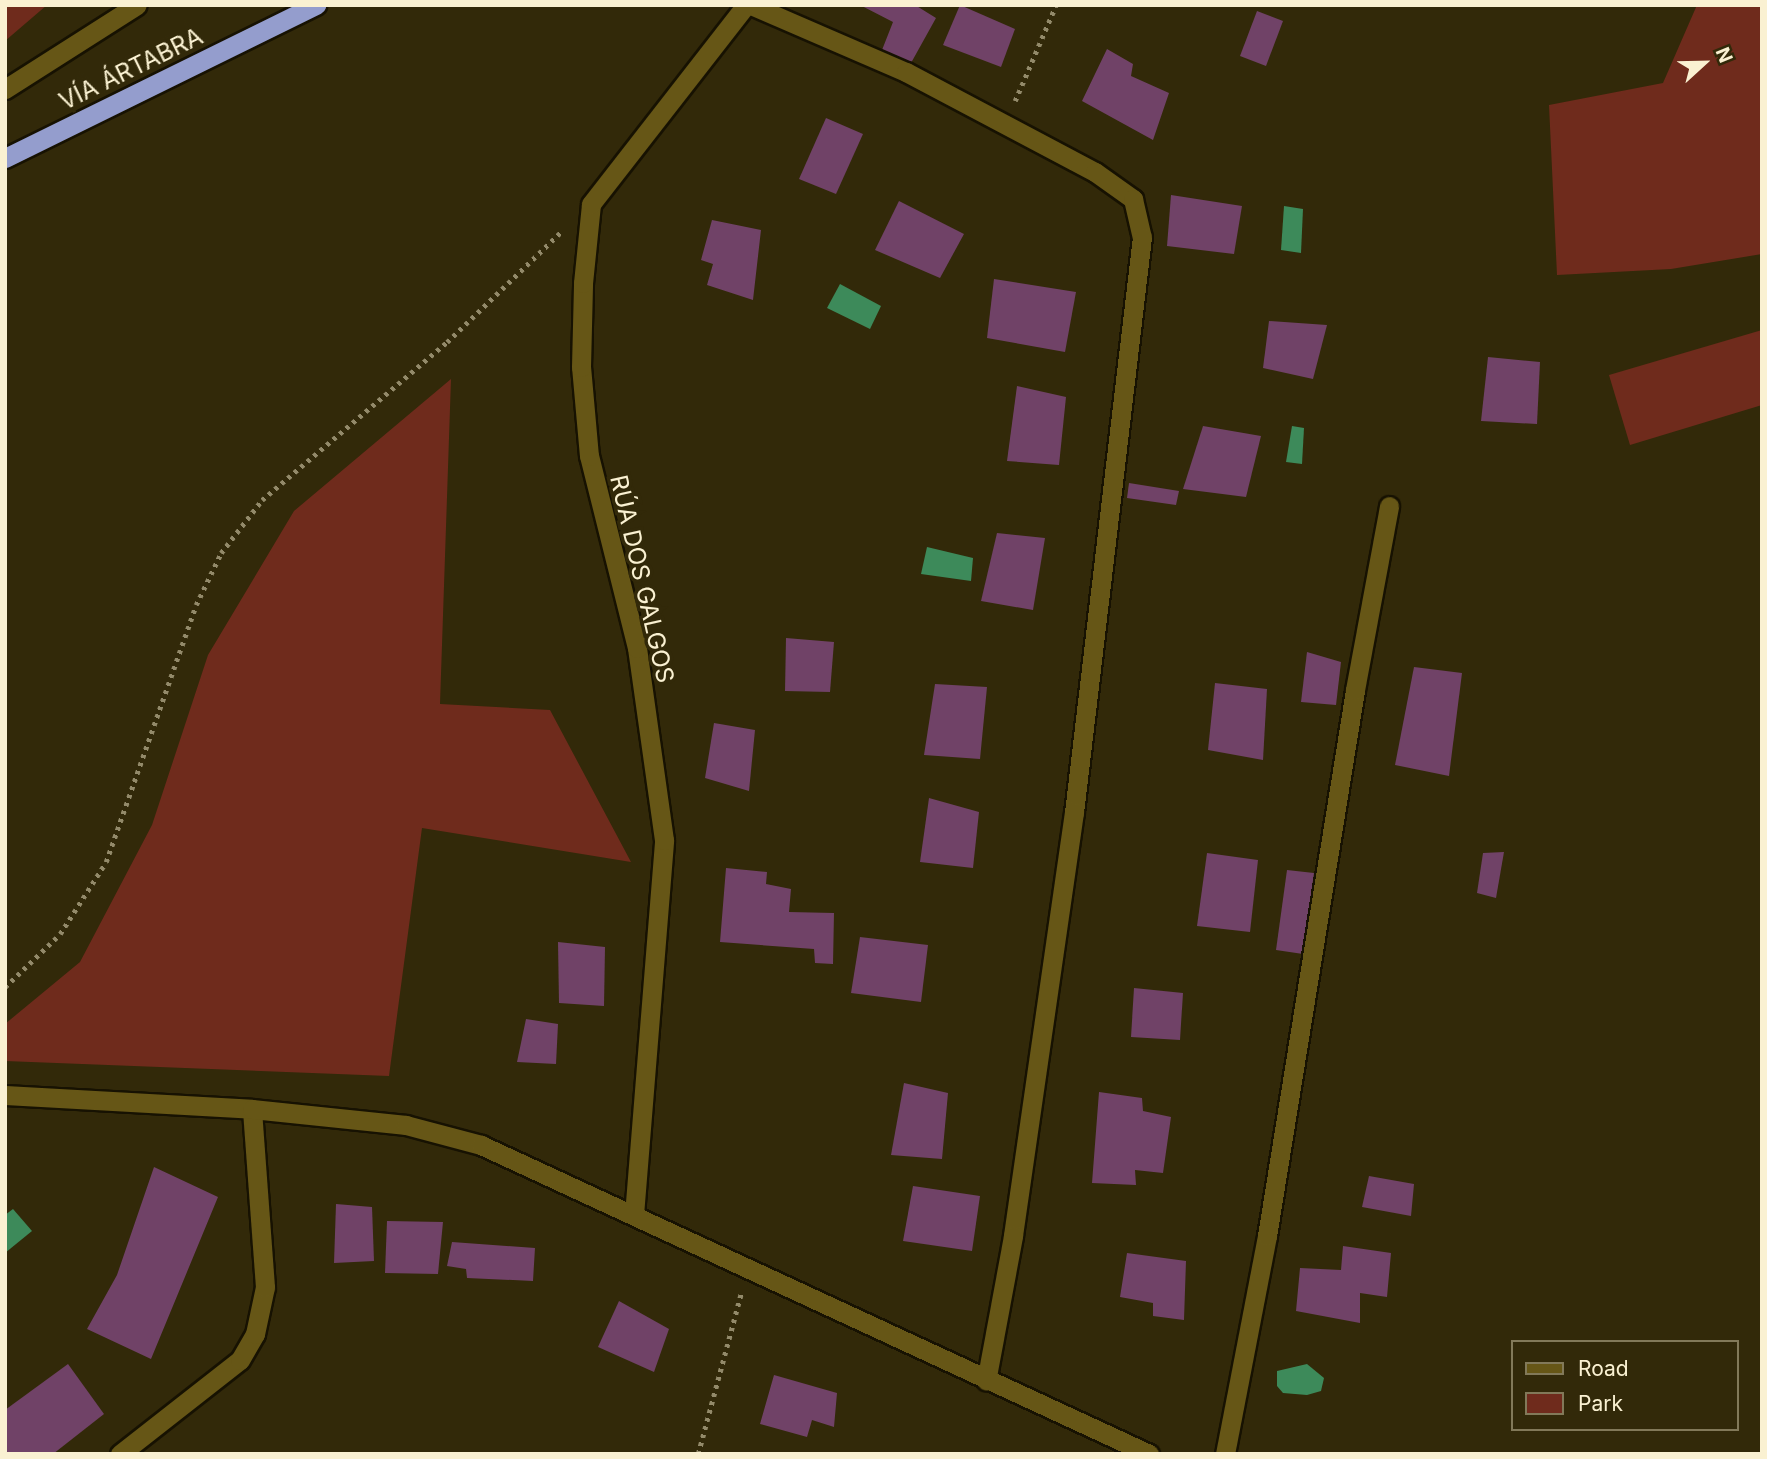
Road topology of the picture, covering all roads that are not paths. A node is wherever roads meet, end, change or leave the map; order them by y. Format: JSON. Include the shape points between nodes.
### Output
{"nodes":[{"id":1,"x":136,"y":5,"type":"edge"},
{"id":2,"x":316,"y":5,"type":"edge"},
{"id":3,"x":749,"y":5,"type":"edge"},
{"id":4,"x":5,"y":89,"type":"edge"},
{"id":5,"x":5,"y":158,"type":"edge"},
{"id":6,"x":1389,"y":506,"type":"dead end"},
{"id":7,"x":5,"y":1095,"type":"edge"},
{"id":8,"x":252,"y":1109,"type":"junction"},
{"id":9,"x":634,"y":1215,"type":"junction"},
{"id":10,"x":986,"y":1381,"type":"junction"},
{"id":11,"x":120,"y":1454,"type":"edge"},
{"id":12,"x":1149,"y":1454,"type":"edge"},
{"id":13,"x":1225,"y":1454,"type":"edge"}],
"edges":[{"from":1,"to":4,"type":"street"},
{"from":2,"to":5,"type":"highway","name":"VÍA ÁRTABRA"},
{"from":3,"to":9,"type":"street","name":"RÚA DOS GALGOS","via":[[591,204],[581,367],[589,456],[637,648],[664,840]]},
{"from":3,"to":10,"type":"street","via":[[906,72],[1095,172],[1133,198],[1142,237],[1074,812],[1013,1236]]},
{"from":6,"to":13,"type":"street","via":[[1268,1236]]},
{"from":7,"to":8,"type":"street"},
{"from":8,"to":9,"type":"street","via":[[406,1125],[469,1142]]},
{"from":8,"to":11,"type":"street","via":[[265,1287],[256,1334],[240,1360]]},
{"from":9,"to":10,"type":"street"},
{"from":10,"to":12,"type":"street"}]}
